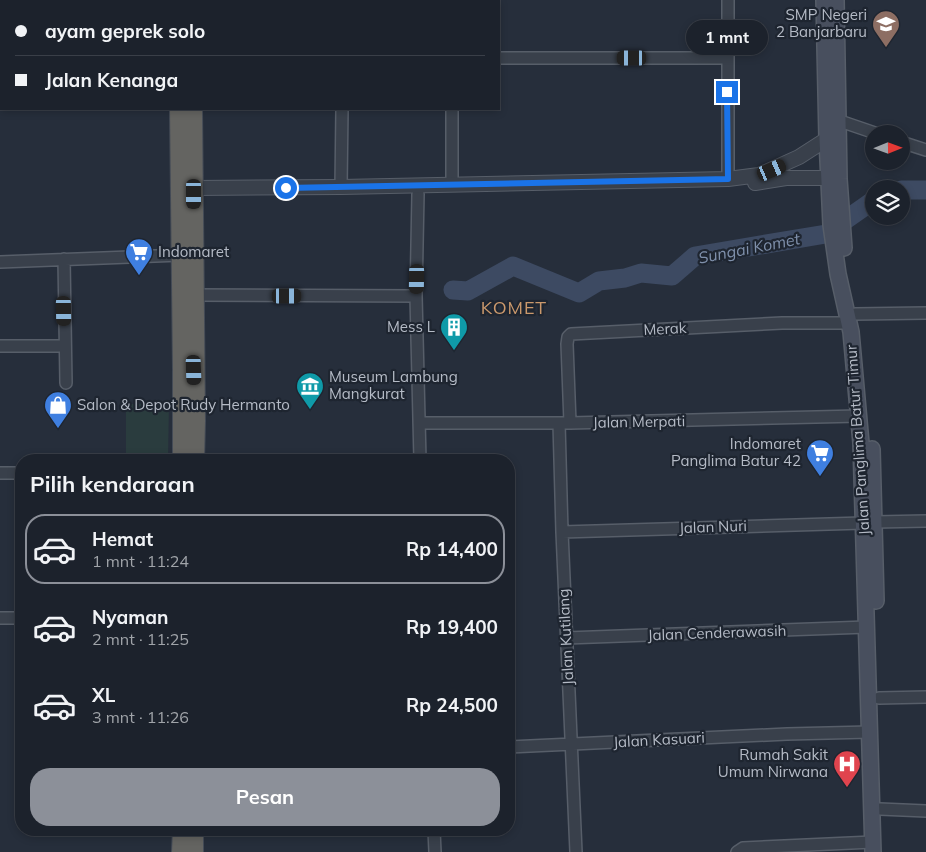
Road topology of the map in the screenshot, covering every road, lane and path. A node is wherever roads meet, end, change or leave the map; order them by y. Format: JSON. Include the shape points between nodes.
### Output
{"nodes":[{"id":1,"x":0,"y":0,"type":"edge"},
{"id":2,"x":728,"y":0,"type":"edge"},
{"id":3,"x":824,"y":0,"type":"edge"},
{"id":4,"x":836,"y":0,"type":"edge"},
{"id":5,"x":0,"y":6,"type":"edge"},
{"id":6,"x":500,"y":58,"type":"edge"},
{"id":7,"x":727,"y":58,"type":"junction"},
{"id":8,"x":179,"y":110,"type":"edge"},
{"id":9,"x":194,"y":110,"type":"edge"},
{"id":10,"x":342,"y":110,"type":"edge"},
{"id":11,"x":452,"y":110,"type":"edge"},
{"id":12,"x":838,"y":120,"type":"junction"},
{"id":13,"x":865,"y":129,"type":"edge"},
{"id":14,"x":827,"y":139,"type":"junction"},
{"id":15,"x":910,"y":145,"type":"edge"},
{"id":16,"x":926,"y":150,"type":"edge"},
{"id":17,"x":829,"y":178,"type":"junction"},
{"id":18,"x":728,"y":179,"type":"junction"},
{"id":19,"x":452,"y":185,"type":"junction"},
{"id":20,"x":581,"y":186,"type":"junction"},
{"id":21,"x":341,"y":187,"type":"junction"},
{"id":22,"x":194,"y":191,"type":"junction"},
{"id":23,"x":268,"y":192,"type":"junction"},
{"id":24,"x":418,"y":194,"type":"junction"},
{"id":25,"x":181,"y":256,"type":"junction"},
{"id":26,"x":64,"y":259,"type":"junction"},
{"id":27,"x":0,"y":262,"type":"edge"},
{"id":28,"x":194,"y":295,"type":"junction"},
{"id":29,"x":416,"y":296,"type":"junction"},
{"id":30,"x":926,"y":313,"type":"edge"},
{"id":31,"x":852,"y":318,"type":"junction"},
{"id":32,"x":0,"y":346,"type":"edge"},
{"id":33,"x":65,"y":346,"type":"junction"},
{"id":34,"x":188,"y":371,"type":"junction"},
{"id":35,"x":66,"y":383,"type":"dead end"},
{"id":36,"x":859,"y":416,"type":"junction"},
{"id":37,"x":564,"y":423,"type":"junction"},
{"id":38,"x":419,"y":424,"type":"junction"},
{"id":39,"x":188,"y":438,"type":"junction"},
{"id":40,"x":184,"y":454,"type":"edge"},
{"id":41,"x":193,"y":454,"type":"edge"},
{"id":42,"x":420,"y":454,"type":"edge"},
{"id":43,"x":0,"y":473,"type":"edge"},
{"id":44,"x":15,"y":473,"type":"edge"},
{"id":45,"x":926,"y":521,"type":"edge"},
{"id":46,"x":869,"y":523,"type":"junction"},
{"id":47,"x":562,"y":532,"type":"junction"},
{"id":48,"x":871,"y":594,"type":"junction"},
{"id":49,"x":0,"y":618,"type":"edge"},
{"id":50,"x":15,"y":618,"type":"edge"},
{"id":51,"x":867,"y":627,"type":"junction"},
{"id":52,"x":566,"y":638,"type":"junction"},
{"id":53,"x":926,"y":697,"type":"edge"},
{"id":54,"x":879,"y":698,"type":"junction"},
{"id":55,"x":870,"y":732,"type":"junction"},
{"id":56,"x":571,"y":745,"type":"junction"},
{"id":57,"x":515,"y":747,"type":"edge"},
{"id":58,"x":880,"y":809,"type":"junction"},
{"id":59,"x":926,"y":811,"type":"edge"},
{"id":60,"x":182,"y":836,"type":"edge"},
{"id":61,"x":194,"y":836,"type":"edge"},
{"id":62,"x":434,"y":836,"type":"edge"},
{"id":63,"x":876,"y":849,"type":"edge"},
{"id":64,"x":762,"y":850,"type":"edge"},
{"id":65,"x":182,"y":852,"type":"edge"},
{"id":66,"x":194,"y":852,"type":"edge"},
{"id":67,"x":435,"y":852,"type":"edge"},
{"id":68,"x":576,"y":852,"type":"edge"},
{"id":69,"x":737,"y":852,"type":"edge"}],
"edges":[{"from":1,"to":5,"type":"street"},
{"from":2,"to":7,"type":"street"},
{"from":3,"to":14,"type":"main road","name":"Jalan Panglima Batur Timur"},
{"from":4,"to":12,"type":"main road","name":"Jalan Panglima Batur Timur"},
{"from":6,"to":7,"type":"street"},
{"from":7,"to":18,"type":"street"},
{"from":8,"to":25,"type":"highway"},
{"from":9,"to":22,"type":"highway"},
{"from":10,"to":21,"type":"street"},
{"from":11,"to":19,"type":"street"},
{"from":12,"to":13,"type":"street"},
{"from":12,"to":31,"type":"main road","name":"Jalan Panglima Batur Timur","via":[[841,217]]},
{"from":14,"to":17,"type":"main road","name":"Jalan Panglima Batur Timur"},
{"from":14,"to":18,"type":"street","via":[[759,175]]},
{"from":15,"to":16,"type":"street"},
{"from":17,"to":20,"type":"street","via":[[786,178],[728,187]]},
{"from":17,"to":31,"type":"main road","name":"Jalan Panglima Batur Timur","via":[[838,274]]},
{"from":18,"to":20,"type":"street"},
{"from":19,"to":20,"type":"street"},
{"from":19,"to":21,"type":"street"},
{"from":20,"to":24,"type":"street"},
{"from":21,"to":23,"type":"street"},
{"from":22,"to":23,"type":"street"},
{"from":22,"to":28,"type":"highway"},
{"from":23,"to":24,"type":"street","via":[[341,196]]},
{"from":24,"to":29,"type":"street"},
{"from":25,"to":26,"type":"street"},
{"from":25,"to":34,"type":"highway"},
{"from":26,"to":27,"type":"street"},
{"from":26,"to":33,"type":"street"},
{"from":28,"to":29,"type":"street"},
{"from":28,"to":34,"type":"highway"},
{"from":29,"to":38,"type":"street"},
{"from":30,"to":31,"type":"street"},
{"from":31,"to":36,"type":"main road","name":"Jalan Panglima Batur Timur"},
{"from":31,"to":37,"type":"street","name":"Merak","via":[[571,334],[567,344]]},
{"from":31,"to":46,"type":"main road","name":"Jalan Panglima Batur Timur","via":[[865,375],[871,442]]},
{"from":32,"to":33,"type":"street"},
{"from":33,"to":35,"type":"street"},
{"from":34,"to":39,"type":"highway"},
{"from":36,"to":37,"type":"street","name":"Jalan Merpati"},
{"from":36,"to":46,"type":"main road","name":"Jalan Panglima Batur Timur"},
{"from":37,"to":38,"type":"street","name":"Jalan Merpati"},
{"from":37,"to":47,"type":"street","name":"Jalan Kutilang"},
{"from":38,"to":42,"type":"street"},
{"from":39,"to":40,"type":"highway"},
{"from":39,"to":41,"type":"highway"},
{"from":43,"to":44,"type":"street"},
{"from":45,"to":46,"type":"street","name":"Jalan Nuri"},
{"from":46,"to":47,"type":"street","name":"Jalan Nuri"},
{"from":46,"to":48,"type":"main road","name":"Jalan Panglima Batur Timur"},
{"from":47,"to":52,"type":"street","name":"Jalan Kutilang"},
{"from":48,"to":51,"type":"main road","name":"Jalan Panglima Batur Timur"},
{"from":48,"to":54,"type":"main road","name":"Jalan Panglima Batur Timur"},
{"from":49,"to":50,"type":"street"},
{"from":51,"to":52,"type":"street","name":"Jalan Cenderawasih"},
{"from":51,"to":55,"type":"main road","name":"Jalan Panglima Batur Timur"},
{"from":52,"to":56,"type":"street","name":"Jalan Kutilang"},
{"from":53,"to":54,"type":"street"},
{"from":54,"to":58,"type":"main road","name":"Jalan Panglima Batur Timur"},
{"from":55,"to":56,"type":"street","name":"Jalan Kasuari"},
{"from":55,"to":63,"type":"main road","name":"Jalan Panglima Batur Timur"},
{"from":56,"to":57,"type":"street","name":"Jalan Kasuari"},
{"from":56,"to":68,"type":"street","name":"Jalan Kutilang"},
{"from":58,"to":59,"type":"street"},
{"from":58,"to":63,"type":"main road","name":"Jalan Panglima Batur Timur"},
{"from":60,"to":65,"type":"highway"},
{"from":61,"to":66,"type":"highway"},
{"from":62,"to":67,"type":"street"},
{"from":63,"to":64,"type":"street"},
{"from":64,"to":69,"type":"street","via":[[744,848]]}]}
